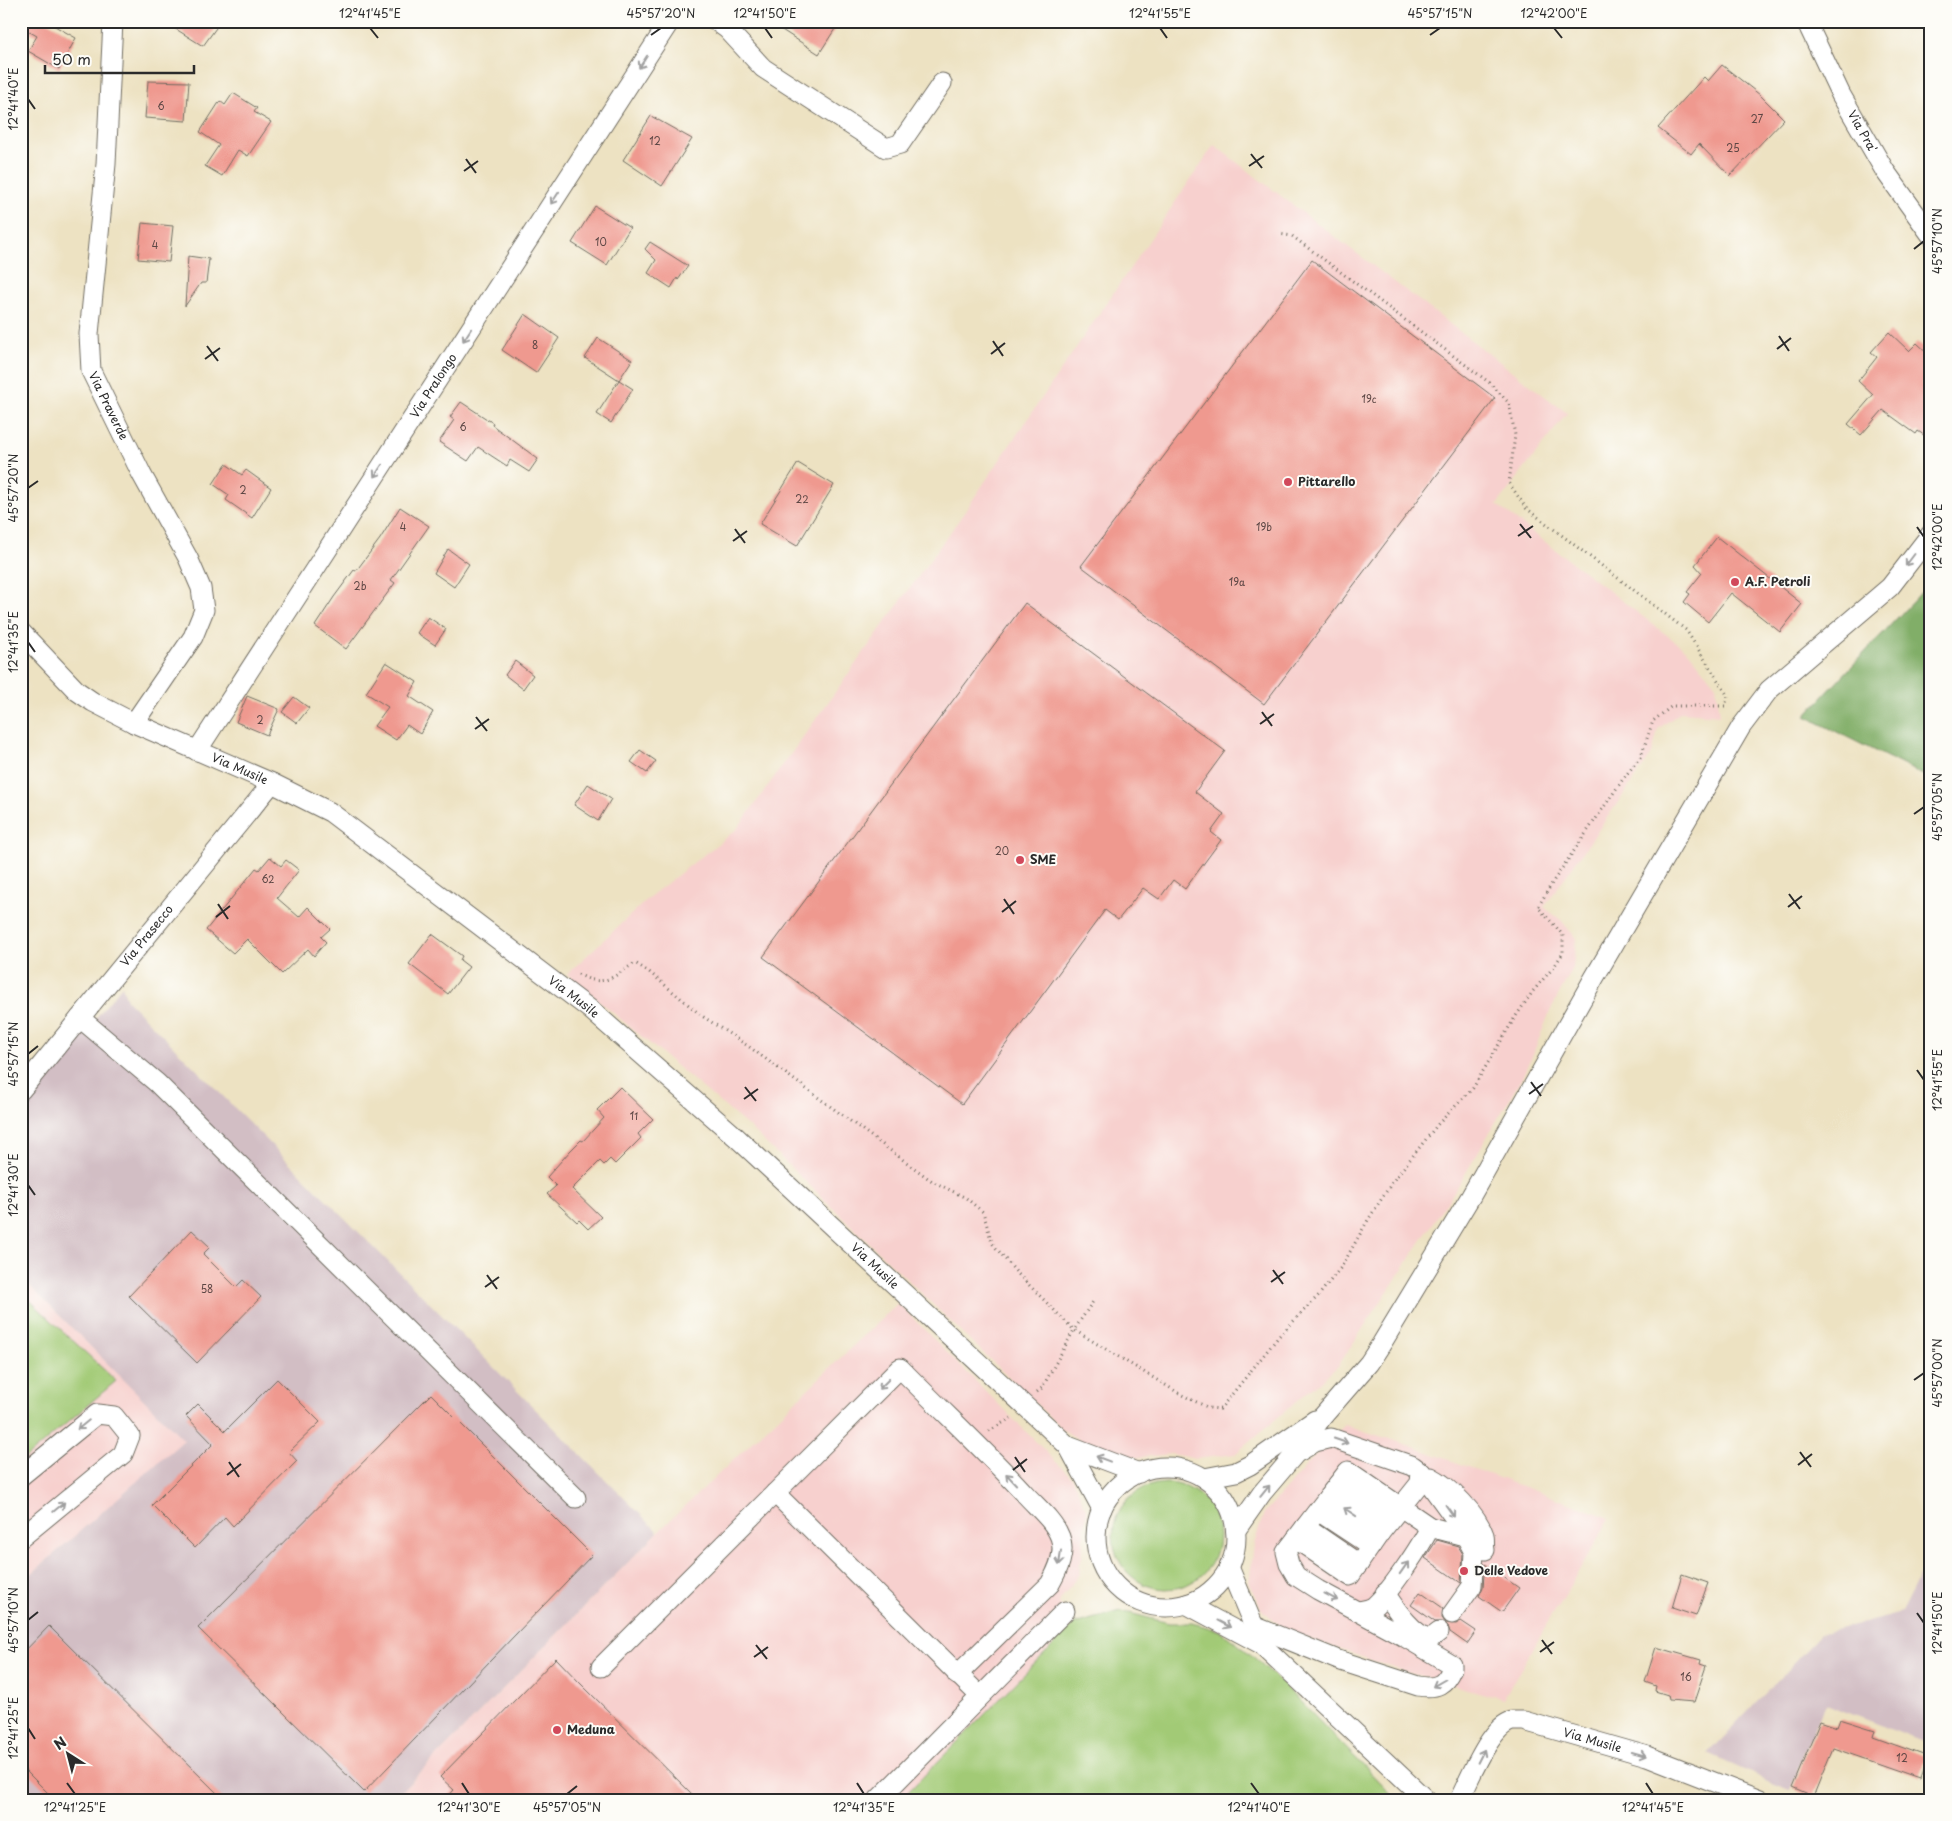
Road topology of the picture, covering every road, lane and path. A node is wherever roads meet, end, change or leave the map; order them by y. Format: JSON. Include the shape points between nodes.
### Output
{"nodes":[{"id":1,"x":112,"y":21,"type":"edge"},
{"id":2,"x":670,"y":21,"type":"edge"},
{"id":3,"x":716,"y":21,"type":"edge"},
{"id":4,"x":1806,"y":21,"type":"edge"},
{"id":5,"x":942,"y":84,"type":"dead end"},
{"id":6,"x":1279,"y":234,"type":"dead end"},
{"id":7,"x":1931,"y":235,"type":"edge"},
{"id":8,"x":1931,"y":534,"type":"edge"},
{"id":9,"x":21,"y":632,"type":"edge"},
{"id":10,"x":134,"y":724,"type":"junction"},
{"id":11,"x":197,"y":751,"type":"junction"},
{"id":12,"x":272,"y":783,"type":"junction"},
{"id":13,"x":571,"y":970,"type":"dead end"},
{"id":14,"x":80,"y":1018,"type":"junction"},
{"id":15,"x":21,"y":1090,"type":"edge"},
{"id":16,"x":1094,"y":1300,"type":"dead end"},
{"id":17,"x":1074,"y":1330,"type":"junction"},
{"id":18,"x":1023,"y":1405,"type":"junction"},
{"id":19,"x":1323,"y":1416,"type":"junction"},
{"id":20,"x":973,"y":1441,"type":"junction"},
{"id":21,"x":1068,"y":1446,"type":"junction"},
{"id":22,"x":1296,"y":1453,"type":"junction"},
{"id":23,"x":1421,"y":1472,"type":"junction"},
{"id":24,"x":1139,"y":1473,"type":"junction"},
{"id":25,"x":21,"y":1476,"type":"edge"},
{"id":26,"x":1204,"y":1478,"type":"junction"},
{"id":27,"x":775,"y":1493,"type":"junction"},
{"id":28,"x":1328,"y":1497,"type":"junction"},
{"id":29,"x":576,"y":1498,"type":"dead end"},
{"id":30,"x":1102,"y":1509,"type":"junction"},
{"id":31,"x":1385,"y":1526,"type":"junction"},
{"id":32,"x":1430,"y":1527,"type":"junction"},
{"id":33,"x":1236,"y":1530,"type":"junction"},
{"id":34,"x":1300,"y":1533,"type":"junction"},
{"id":35,"x":21,"y":1538,"type":"edge"},
{"id":36,"x":1475,"y":1538,"type":"junction"},
{"id":37,"x":1229,"y":1567,"type":"junction"},
{"id":38,"x":1385,"y":1593,"type":"junction"},
{"id":39,"x":1186,"y":1604,"type":"junction"},
{"id":40,"x":1065,"y":1611,"type":"dead end"},
{"id":41,"x":1358,"y":1611,"type":"junction"},
{"id":42,"x":1444,"y":1624,"type":"junction"},
{"id":43,"x":1254,"y":1626,"type":"junction"},
{"id":44,"x":1261,"y":1644,"type":"junction"},
{"id":45,"x":1427,"y":1651,"type":"junction"},
{"id":46,"x":601,"y":1667,"type":"dead end"},
{"id":47,"x":957,"y":1674,"type":"junction"},
{"id":48,"x":980,"y":1696,"type":"junction"},
{"id":49,"x":878,"y":1800,"type":"edge"},
{"id":50,"x":1426,"y":1800,"type":"edge"},
{"id":51,"x":1459,"y":1800,"type":"edge"},
{"id":52,"x":1760,"y":1800,"type":"edge"}],
"edges":[{"from":1,"to":10,"type":"street","name":"Via Praverde","via":[[106,164],[89,334],[91,371],[142,475],[188,558],[201,588],[204,610],[194,637]]},
{"from":2,"to":11,"type":"street","name":"Via Pralongo","one_way":true},
{"from":3,"to":5,"type":"street","via":[[763,68],[886,148],[900,144]]},
{"from":4,"to":7,"type":"street","name":"Via Pra'","via":[[1841,95],[1885,171]]},
{"from":6,"to":17,"type":"path","via":[[1292,236],[1490,383],[1509,403],[1515,435],[1509,483],[1526,508],[1686,630],[1728,696],[1725,706],[1672,706],[1653,721],[1641,756],[1538,907],[1564,935],[1563,953],[1514,1019],[1473,1088],[1438,1124],[1393,1181],[1342,1266],[1220,1409],[1209,1408],[1182,1395]]},
{"from":8,"to":19,"type":"street","one_way":true,"via":[[1890,587],[1769,690],[1741,727],[1392,1328],[1369,1363]]},
{"from":9,"to":10,"type":"street","name":"Via Musile","via":[[77,691]]},
{"from":10,"to":11,"type":"street","name":"Via Musile"},
{"from":11,"to":12,"type":"street","name":"Via Musile"},
{"from":12,"to":14,"type":"street","name":"Via Prasecco"},
{"from":12,"to":18,"type":"street","name":"Via Musile","via":[[330,812],[591,1010],[751,1150]]},
{"from":13,"to":17,"type":"path","via":[[589,980],[604,982],[635,963],[702,1016],[932,1181],[966,1198],[983,1212],[992,1243]]},
{"from":14,"to":15,"type":"street","name":"Via Prasecco"},
{"from":14,"to":29,"type":"street","via":[[157,1083]]},
{"from":16,"to":17,"type":"path"},
{"from":17,"to":18,"type":"path","via":[[1042,1388]]},
{"from":18,"to":20,"type":"path","via":[[1016,1415]]},
{"from":18,"to":21,"type":"street","name":"Via Musile"},
{"from":19,"to":22,"type":"street"},
{"from":19,"to":26,"type":"street","via":[[1250,1465],[1236,1472]]},
{"from":20,"to":27,"type":"street","one_way":true,"via":[[900,1368]]},
{"from":20,"to":47,"type":"street","via":[[1044,1515],[1062,1544],[1058,1570],[1050,1584]]},
{"from":24,"to":21,"type":"street","one_way":true},
{"from":21,"to":30,"type":"street"},
{"from":22,"to":23,"type":"street","one_way":true,"via":[[1315,1442],[1331,1438],[1413,1466]]},
{"from":33,"to":22,"type":"street","one_way":true},
{"from":23,"to":31,"type":"street","via":[[1420,1483]]},
{"from":23,"to":36,"type":"street","one_way":true},
{"from":24,"to":26,"type":"street","via":[[1153,1468],[1176,1468]]},
{"from":24,"to":30,"type":"street","via":[[1117,1488]]},
{"from":35,"to":25,"type":"street","one_way":true,"via":[[123,1454],[130,1436],[114,1416],[97,1414]]},
{"from":26,"to":33,"type":"street","via":[[1226,1500]]},
{"from":27,"to":46,"type":"street"},
{"from":27,"to":47,"type":"street"},
{"from":31,"to":28,"type":"street","one_way":true},
{"from":28,"to":31,"type":"street","via":[[1348,1471]]},
{"from":28,"to":34,"type":"street"},
{"from":30,"to":39,"type":"street","via":[[1097,1526],[1098,1552],[1106,1574],[1135,1599],[1151,1605]]},
{"from":31,"to":32,"type":"street"},
{"from":31,"to":34,"type":"street","via":[[1358,1564]]},
{"from":32,"to":36,"type":"street"},
{"from":38,"to":32,"type":"street","one_way":true},
{"from":33,"to":37,"type":"street","via":[[1235,1549]]},
{"from":34,"to":41,"type":"street","one_way":true,"via":[[1286,1552],[1288,1564],[1296,1576]]},
{"from":36,"to":42,"type":"street","via":[[1472,1586]]},
{"from":37,"to":39,"type":"street","via":[[1211,1590]]},
{"from":37,"to":43,"type":"street"},
{"from":38,"to":41,"type":"street","via":[[1372,1608]]},
{"from":38,"to":42,"type":"street","via":[[1412,1627],[1425,1637],[1430,1639]]},
{"from":39,"to":44,"type":"street","one_way":true},
{"from":40,"to":48,"type":"street"},
{"from":41,"to":45,"type":"street"},
{"from":42,"to":45,"type":"street"},
{"from":43,"to":44,"type":"street"},
{"from":45,"to":43,"type":"street","one_way":true,"via":[[1452,1665],[1444,1682],[1430,1688],[1338,1660]]},
{"from":44,"to":50,"type":"street"},
{"from":47,"to":48,"type":"street"},
{"from":48,"to":49,"type":"street"},
{"from":51,"to":52,"type":"street","name":"Via Musile","one_way":true,"via":[[1487,1745],[1498,1729],[1510,1721],[1524,1721],[1647,1756]]}]}
